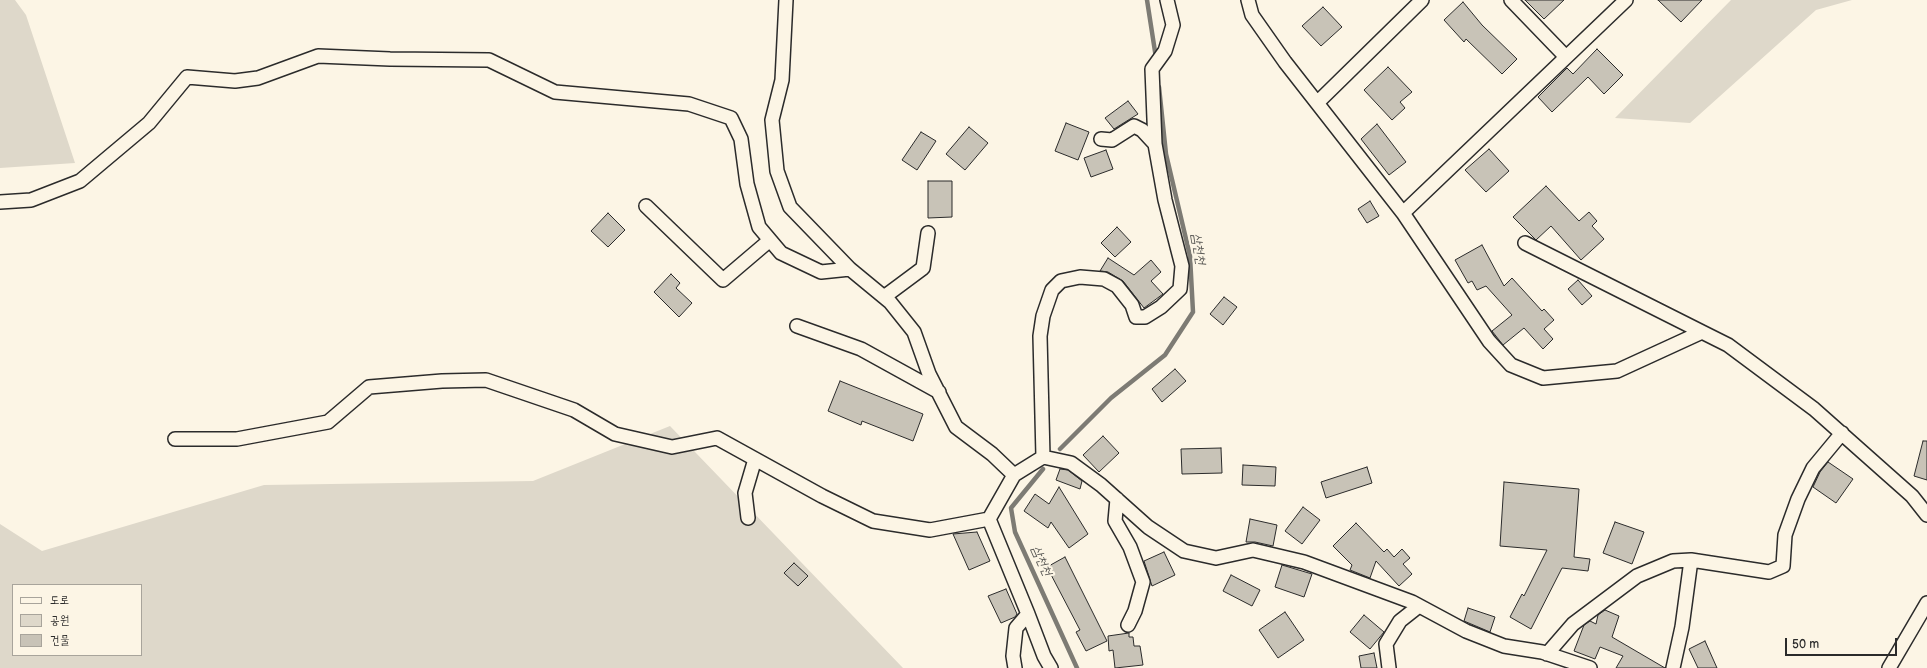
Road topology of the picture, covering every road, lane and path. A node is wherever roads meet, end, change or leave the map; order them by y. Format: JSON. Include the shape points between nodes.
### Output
{"nodes":[{"id":1,"x":786,"y":0,"type":"edge"},
{"id":2,"x":1167,"y":0,"type":"edge"},
{"id":3,"x":1248,"y":0,"type":"edge"},
{"id":4,"x":1422,"y":0,"type":"edge"},
{"id":5,"x":1511,"y":0,"type":"edge"},
{"id":6,"x":1626,"y":0,"type":"edge"},
{"id":7,"x":1566,"y":57,"type":"junction"},
{"id":8,"x":1317,"y":103,"type":"junction"},
{"id":9,"x":1101,"y":139,"type":"dead end"},
{"id":10,"x":1155,"y":144,"type":"junction"},
{"id":11,"x":0,"y":202,"type":"edge"},
{"id":12,"x":646,"y":206,"type":"dead end"},
{"id":13,"x":1403,"y":213,"type":"junction"},
{"id":14,"x":928,"y":233,"type":"dead end"},
{"id":15,"x":770,"y":240,"type":"junction"},
{"id":16,"x":1525,"y":243,"type":"dead end"},
{"id":17,"x":850,"y":269,"type":"junction"},
{"id":18,"x":884,"y":298,"type":"junction"},
{"id":19,"x":797,"y":326,"type":"dead end"},
{"id":20,"x":1702,"y":332,"type":"junction"},
{"id":21,"x":938,"y":392,"type":"junction"},
{"id":22,"x":1842,"y":433,"type":"junction"},
{"id":23,"x":175,"y":439,"type":"dead end"},
{"id":24,"x":1043,"y":457,"type":"junction"},
{"id":25,"x":754,"y":459,"type":"junction"},
{"id":26,"x":1014,"y":475,"type":"junction"},
{"id":27,"x":1117,"y":499,"type":"junction"},
{"id":28,"x":1927,"y":515,"type":"edge"},
{"id":29,"x":748,"y":518,"type":"dead end"},
{"id":30,"x":989,"y":519,"type":"junction"},
{"id":31,"x":1691,"y":560,"type":"junction"},
{"id":32,"x":1927,"y":602,"type":"edge"},
{"id":33,"x":1419,"y":606,"type":"junction"},
{"id":34,"x":1028,"y":614,"type":"junction"},
{"id":35,"x":1128,"y":625,"type":"dead end"},
{"id":36,"x":1547,"y":654,"type":"junction"},
{"id":37,"x":1015,"y":668,"type":"edge"},
{"id":38,"x":1051,"y":668,"type":"edge"},
{"id":39,"x":1389,"y":668,"type":"edge"},
{"id":40,"x":1590,"y":668,"type":"edge"},
{"id":41,"x":1673,"y":668,"type":"edge"},
{"id":42,"x":1889,"y":668,"type":"edge"}],
"edges":[{"from":1,"to":17,"type":"street","via":[[782,80],[772,120],[777,171],[790,207]]},
{"from":2,"to":10,"type":"street","via":[[1172,25],[1164,53],[1152,69]]},
{"from":3,"to":8,"type":"street","via":[[1252,15]]},
{"from":4,"to":8,"type":"street"},
{"from":5,"to":7,"type":"street"},
{"from":6,"to":7,"type":"street"},
{"from":7,"to":13,"type":"street"},
{"from":8,"to":13,"type":"street"},
{"from":9,"to":10,"type":"street","via":[[1112,140],[1134,126],[1142,130]]},
{"from":10,"to":24,"type":"street","via":[[1165,200],[1182,266],[1180,289],[1156,310],[1145,317],[1136,318],[1132,305],[1117,286],[1104,279],[1080,277],[1061,281],[1052,290],[1043,316],[1040,336]]},
{"from":11,"to":15,"type":"street","via":[[31,200],[80,181],[149,123],[187,77],[235,81],[258,78],[318,56],[488,60],[555,92],[689,104],[730,118],[741,140],[747,184],[759,228]]},
{"from":12,"to":15,"type":"street","via":[[723,280]]},
{"from":13,"to":20,"type":"street","via":[[1489,341],[1511,365],[1544,378],[1617,371]]},
{"from":14,"to":18,"type":"street","via":[[923,268]]},
{"from":15,"to":17,"type":"street","via":[[781,253],[821,272]]},
{"from":16,"to":20,"type":"street"},
{"from":17,"to":18,"type":"street"},
{"from":18,"to":21,"type":"street","via":[[914,332]]},
{"from":19,"to":21,"type":"street","via":[[861,349]]},
{"from":20,"to":22,"type":"street","via":[[1728,345]]},
{"from":21,"to":26,"type":"street","via":[[956,427],[992,454]]},
{"from":22,"to":28,"type":"street","via":[[1912,496]]},
{"from":22,"to":31,"type":"street","via":[[1813,468],[1798,499],[1785,535],[1783,566],[1769,572]]},
{"from":23,"to":25,"type":"street","via":[[238,439],[328,422],[369,387],[486,380],[574,410],[615,434],[672,447],[717,438]]},
{"from":24,"to":26,"type":"street"},
{"from":24,"to":27,"type":"street","via":[[1071,463]]},
{"from":25,"to":29,"type":"street","via":[[745,493]]},
{"from":25,"to":30,"type":"street","via":[[874,521],[930,530]]},
{"from":26,"to":30,"type":"street"},
{"from":27,"to":33,"type":"street","via":[[1148,527],[1184,551],[1216,558],[1253,550],[1304,562]]},
{"from":27,"to":35,"type":"street","via":[[1115,521],[1130,547],[1143,582]]},
{"from":30,"to":34,"type":"street"},
{"from":31,"to":36,"type":"street","via":[[1673,561],[1637,576],[1573,624]]},
{"from":31,"to":41,"type":"street","via":[[1682,627]]},
{"from":32,"to":42,"type":"street"},
{"from":33,"to":36,"type":"street","via":[[1466,632],[1504,646]]},
{"from":33,"to":39,"type":"street","via":[[1400,621],[1386,644]]},
{"from":34,"to":37,"type":"street","via":[[1016,628],[1013,656]]},
{"from":34,"to":38,"type":"street"},
{"from":36,"to":40,"type":"street"}]}
